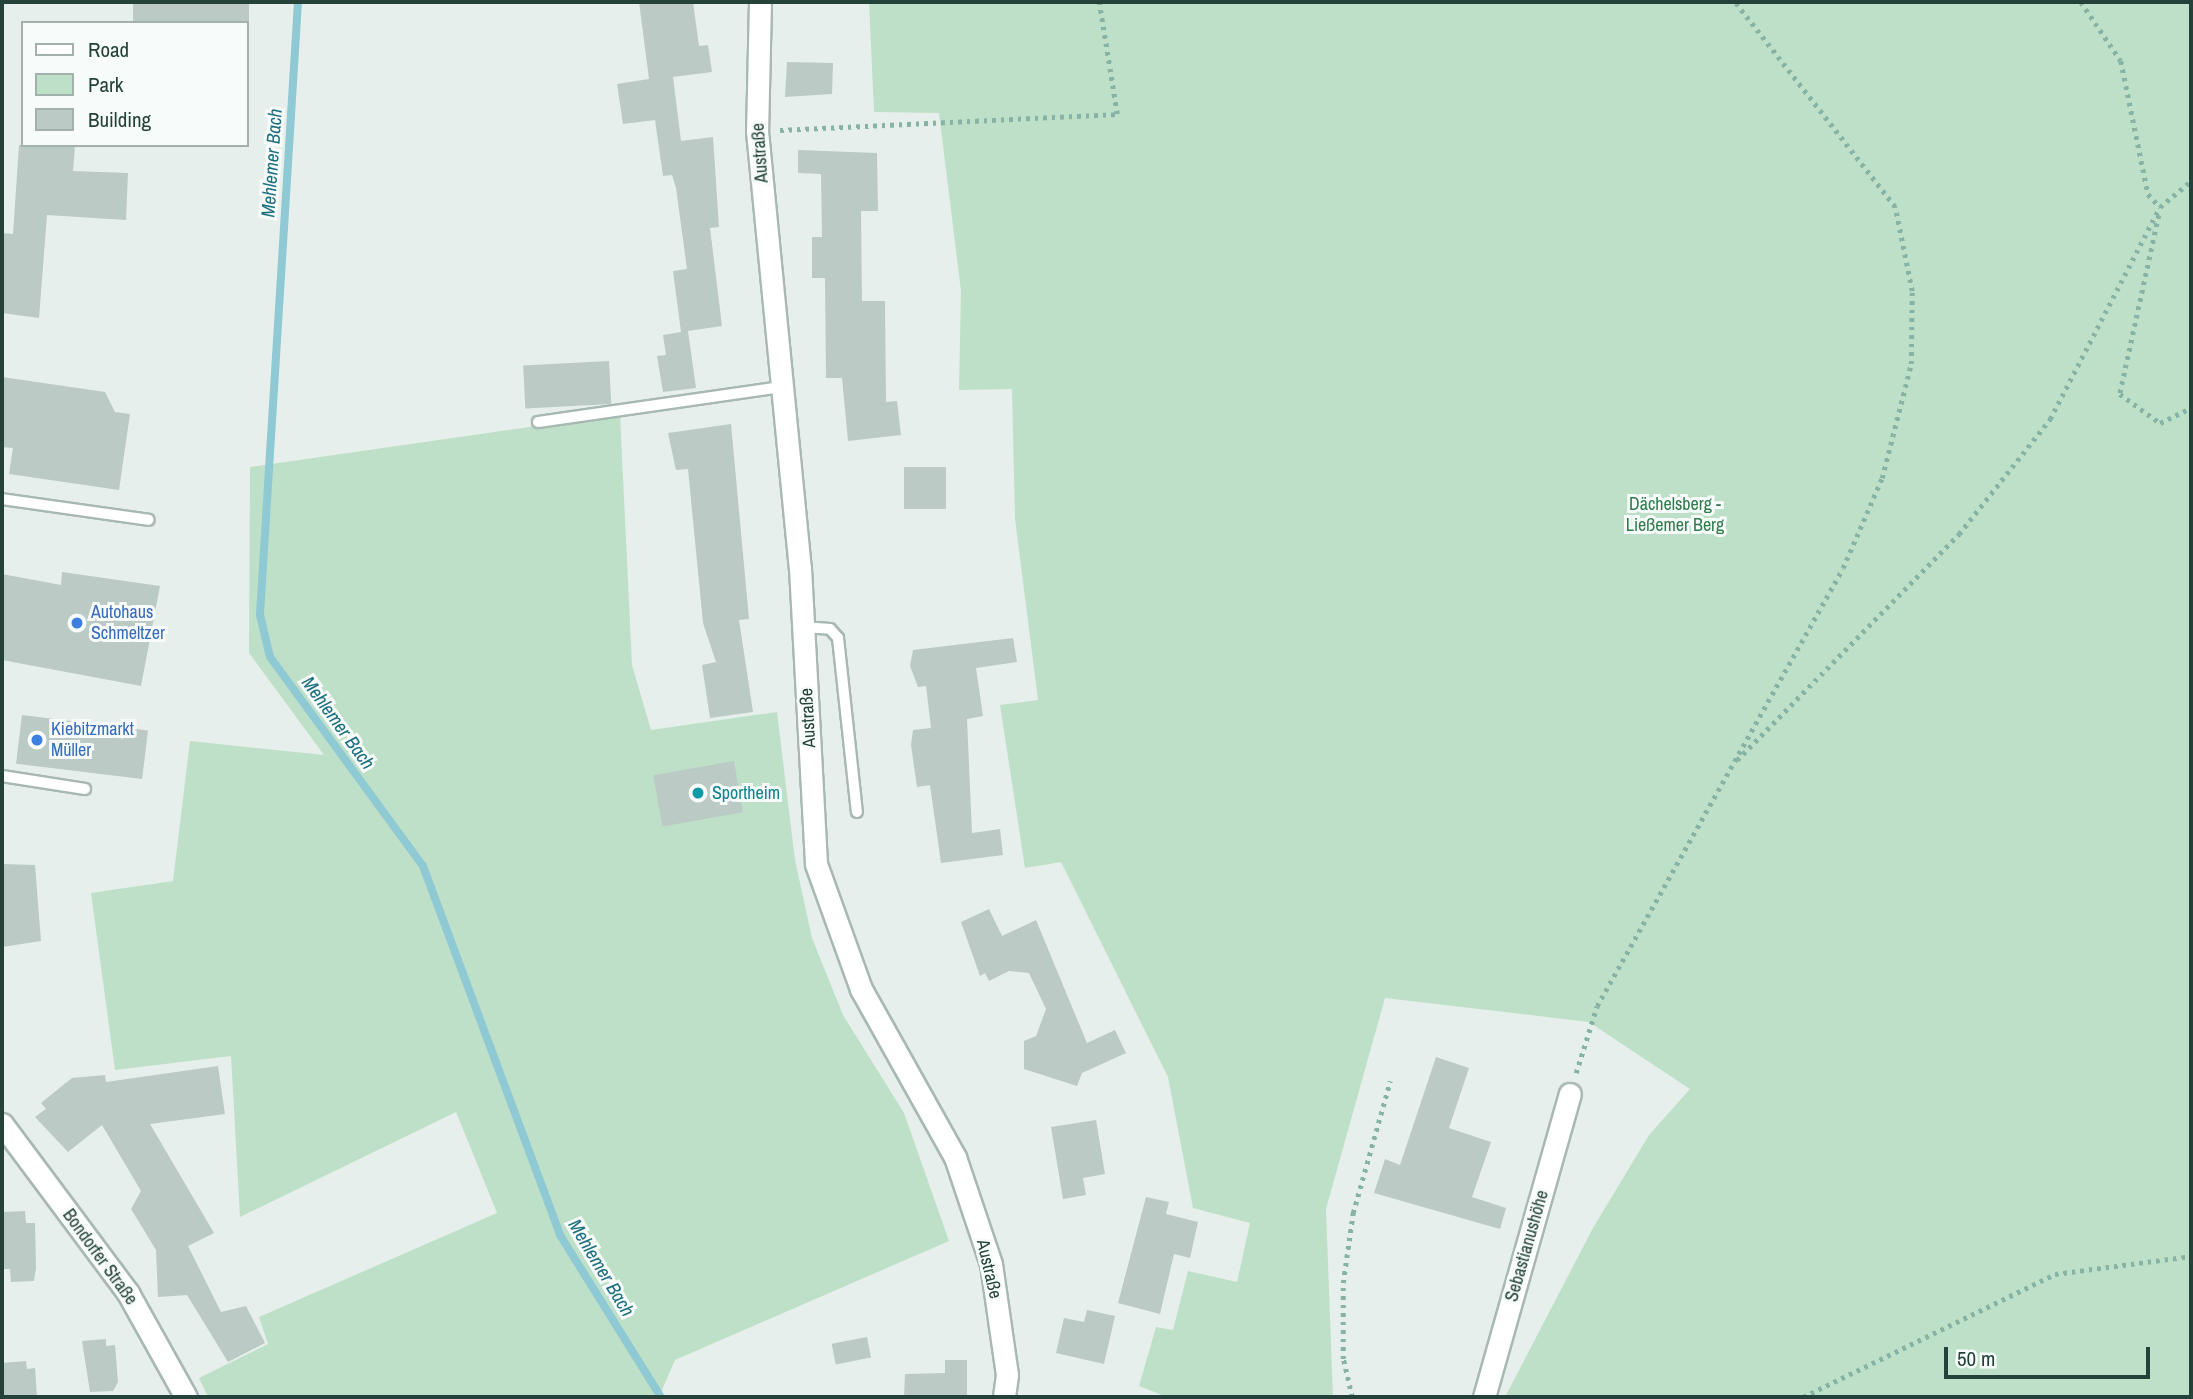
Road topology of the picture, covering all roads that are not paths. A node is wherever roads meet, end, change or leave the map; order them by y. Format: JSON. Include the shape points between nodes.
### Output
{"nodes":[{"id":1,"x":760,"y":2,"type":"edge"},
{"id":2,"x":782,"y":387,"type":"junction"},
{"id":3,"x":538,"y":422,"type":"dead end"},
{"id":4,"x":2,"y":499,"type":"edge"},
{"id":5,"x":149,"y":520,"type":"dead end"},
{"id":6,"x":803,"y":627,"type":"junction"},
{"id":7,"x":2,"y":776,"type":"edge"},
{"id":8,"x":85,"y":789,"type":"dead end"},
{"id":9,"x":857,"y":812,"type":"dead end"},
{"id":10,"x":1570,"y":1094,"type":"road end"},
{"id":11,"x":2,"y":1124,"type":"edge"},
{"id":12,"x":186,"y":1397,"type":"edge"},
{"id":13,"x":1004,"y":1397,"type":"edge"},
{"id":14,"x":1484,"y":1397,"type":"edge"}],
"edges":[{"from":1,"to":2,"type":"street","name":"Austraße","via":[[757,131]]},
{"from":2,"to":3,"type":"lane"},
{"from":2,"to":6,"type":"street","name":"Austraße"},
{"from":4,"to":5,"type":"lane"},
{"from":6,"to":9,"type":"lane","via":[[830,629],[838,638]]},
{"from":6,"to":13,"type":"street","name":"Austraße","via":[[816,864],[861,989],[956,1157],[991,1264],[1007,1375]]},
{"from":7,"to":8,"type":"lane"},
{"from":10,"to":14,"type":"street","name":"Sebastianushöhe"},
{"from":11,"to":12,"type":"street","name":"Bondorfer Straße","via":[[128,1293]]}]}
